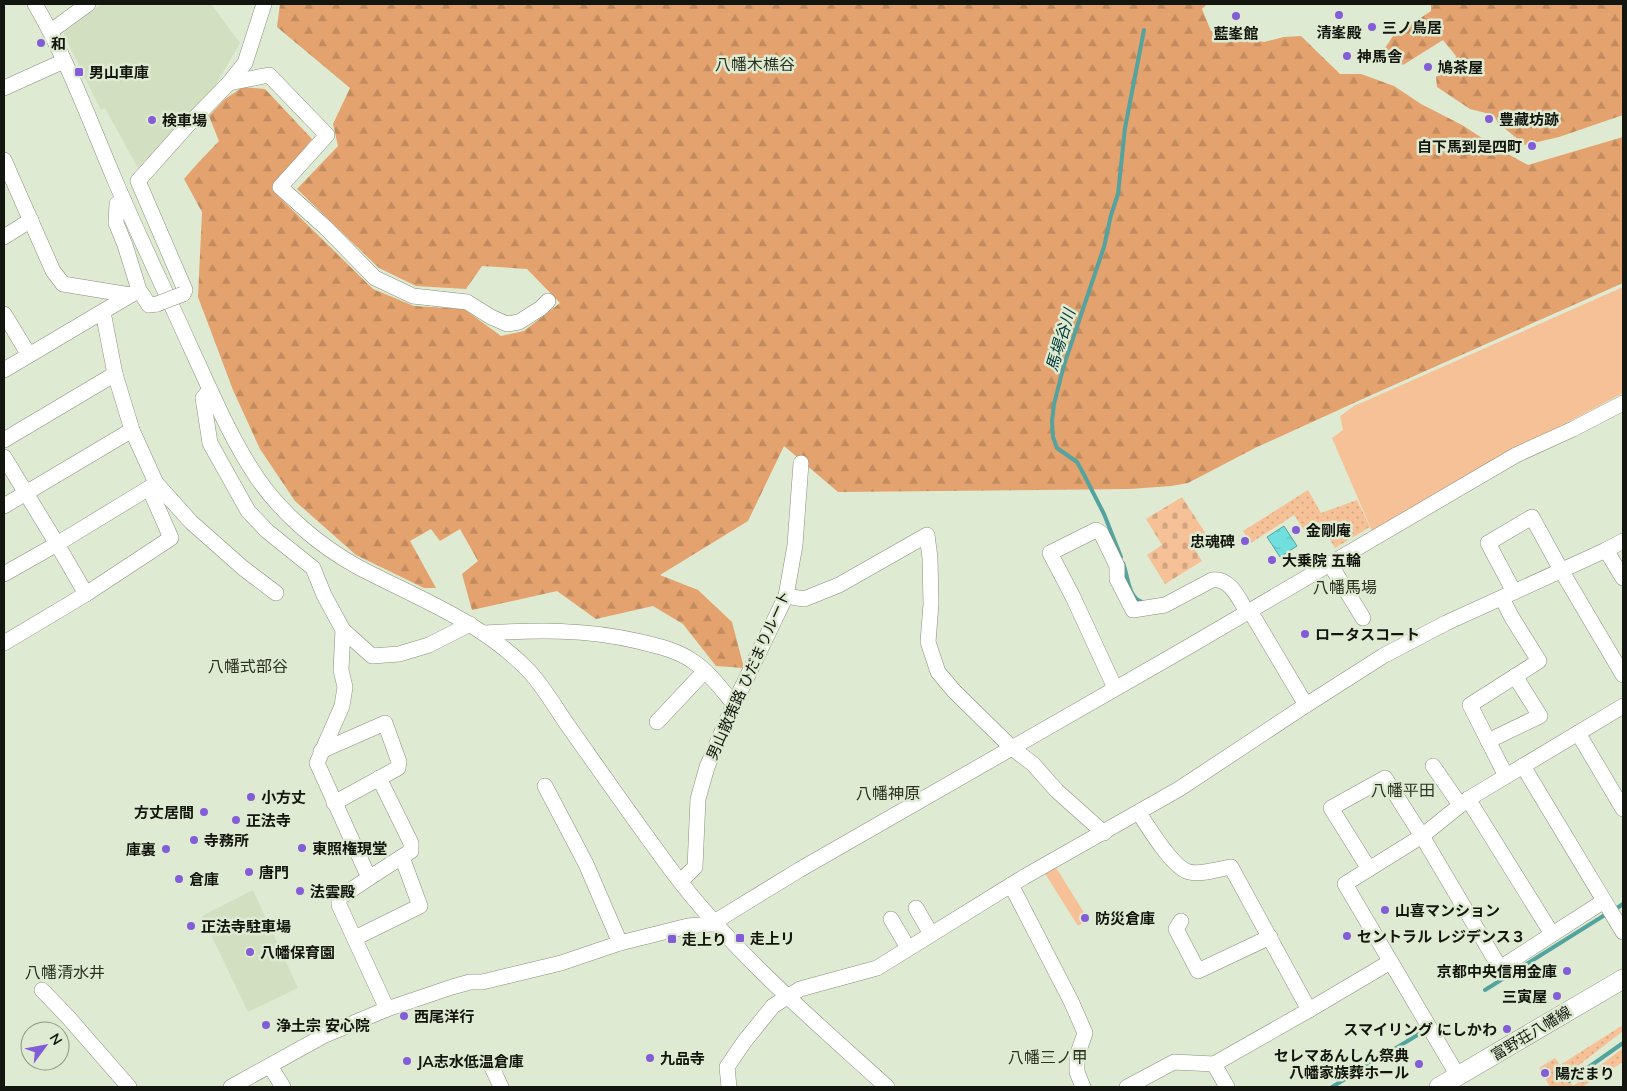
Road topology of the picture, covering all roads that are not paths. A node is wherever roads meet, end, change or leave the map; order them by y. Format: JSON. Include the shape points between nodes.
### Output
{"nodes":[{"id":1,"x":35,"y":4,"type":"edge"},
{"id":2,"x":88,"y":4,"type":"edge"},
{"id":3,"x":264,"y":4,"type":"edge"},
{"id":4,"x":51,"y":31,"type":"junction"},
{"id":5,"x":64,"y":61,"type":"junction"},
{"id":6,"x":229,"y":83,"type":"junction"},
{"id":7,"x":4,"y":88,"type":"edge"},
{"id":8,"x":4,"y":160,"type":"edge"},
{"id":9,"x":124,"y":201,"type":"junction"},
{"id":10,"x":31,"y":220,"type":"junction"},
{"id":11,"x":4,"y":237,"type":"edge"},
{"id":12,"x":135,"y":293,"type":"junction"},
{"id":13,"x":548,"y":301,"type":"dead end"},
{"id":14,"x":103,"y":312,"type":"junction"},
{"id":15,"x":4,"y":314,"type":"edge"},
{"id":16,"x":29,"y":355,"type":"junction"},
{"id":17,"x":4,"y":370,"type":"edge"},
{"id":18,"x":115,"y":374,"type":"junction"},
{"id":19,"x":210,"y":390,"type":"junction"},
{"id":20,"x":1623,"y":403,"type":"edge"},
{"id":21,"x":132,"y":430,"type":"junction"},
{"id":22,"x":4,"y":440,"type":"edge"},
{"id":23,"x":4,"y":457,"type":"edge"},
{"id":24,"x":801,"y":462,"type":"dead end"},
{"id":25,"x":152,"y":485,"type":"junction"},
{"id":26,"x":26,"y":494,"type":"junction"},
{"id":27,"x":4,"y":506,"type":"edge"},
{"id":28,"x":1623,"y":541,"type":"edge"},
{"id":29,"x":57,"y":544,"type":"junction"},
{"id":30,"x":1606,"y":550,"type":"junction"},
{"id":31,"x":1330,"y":564,"type":"junction"},
{"id":32,"x":1561,"y":570,"type":"junction"},
{"id":33,"x":4,"y":574,"type":"edge"},
{"id":34,"x":1623,"y":578,"type":"edge"},
{"id":35,"x":276,"y":593,"type":"dead end"},
{"id":36,"x":86,"y":594,"type":"junction"},
{"id":37,"x":1508,"y":595,"type":"junction"},
{"id":38,"x":786,"y":596,"type":"junction"},
{"id":39,"x":1248,"y":612,"type":"junction"},
{"id":40,"x":1363,"y":618,"type":"dead end"},
{"id":41,"x":470,"y":624,"type":"junction"},
{"id":42,"x":343,"y":630,"type":"junction"},
{"id":43,"x":485,"y":633,"type":"junction"},
{"id":44,"x":4,"y":643,"type":"edge"},
{"id":45,"x":704,"y":672,"type":"junction"},
{"id":46,"x":1623,"y":675,"type":"edge"},
{"id":47,"x":1515,"y":676,"type":"junction"},
{"id":48,"x":1115,"y":688,"type":"junction"},
{"id":49,"x":734,"y":704,"type":"junction"},
{"id":50,"x":1306,"y":705,"type":"junction"},
{"id":51,"x":1623,"y":706,"type":"edge"},
{"id":52,"x":657,"y":722,"type":"dead end"},
{"id":53,"x":1578,"y":734,"type":"junction"},
{"id":54,"x":1488,"y":741,"type":"junction"},
{"id":55,"x":1012,"y":748,"type":"junction"},
{"id":56,"x":321,"y":751,"type":"junction"},
{"id":57,"x":1433,"y":766,"type":"dead end"},
{"id":58,"x":1523,"y":766,"type":"junction"},
{"id":59,"x":1506,"y":776,"type":"junction"},
{"id":60,"x":379,"y":778,"type":"junction"},
{"id":61,"x":545,"y":786,"type":"dead end"},
{"id":62,"x":1464,"y":802,"type":"junction"},
{"id":63,"x":334,"y":803,"type":"junction"},
{"id":64,"x":1623,"y":809,"type":"edge"},
{"id":65,"x":1139,"y":813,"type":"junction"},
{"id":66,"x":1104,"y":833,"type":"junction"},
{"id":67,"x":1422,"y":836,"type":"junction"},
{"id":68,"x":402,"y":857,"type":"junction"},
{"id":69,"x":1368,"y":869,"type":"junction"},
{"id":70,"x":369,"y":878,"type":"junction"},
{"id":71,"x":680,"y":881,"type":"junction"},
{"id":72,"x":1011,"y":885,"type":"junction"},
{"id":73,"x":1607,"y":907,"type":"junction"},
{"id":74,"x":916,"y":908,"type":"dead end"},
{"id":75,"x":891,"y":919,"type":"dead end"},
{"id":76,"x":1181,"y":921,"type":"dead end"},
{"id":77,"x":715,"y":922,"type":"junction"},
{"id":78,"x":1623,"y":932,"type":"edge"},
{"id":79,"x":932,"y":934,"type":"junction"},
{"id":80,"x":1552,"y":934,"type":"junction"},
{"id":81,"x":1270,"y":937,"type":"junction"},
{"id":82,"x":355,"y":938,"type":"junction"},
{"id":83,"x":620,"y":943,"type":"junction"},
{"id":84,"x":908,"y":948,"type":"junction"},
{"id":85,"x":1390,"y":962,"type":"junction"},
{"id":86,"x":1623,"y":979,"type":"edge"},
{"id":87,"x":42,"y":990,"type":"dead end"},
{"id":88,"x":788,"y":997,"type":"junction"},
{"id":89,"x":387,"y":1009,"type":"junction"},
{"id":90,"x":1309,"y":1010,"type":"junction"},
{"id":91,"x":490,"y":1063,"type":"dead end"},
{"id":92,"x":1214,"y":1064,"type":"junction"},
{"id":93,"x":270,"y":1066,"type":"junction"},
{"id":94,"x":1458,"y":1076,"type":"junction"},
{"id":95,"x":129,"y":1087,"type":"edge"},
{"id":96,"x":231,"y":1087,"type":"edge"},
{"id":97,"x":283,"y":1087,"type":"edge"},
{"id":98,"x":501,"y":1087,"type":"edge"},
{"id":99,"x":730,"y":1087,"type":"edge"},
{"id":100,"x":887,"y":1087,"type":"edge"},
{"id":101,"x":1082,"y":1087,"type":"edge"},
{"id":102,"x":1127,"y":1087,"type":"edge"},
{"id":103,"x":1226,"y":1087,"type":"edge"},
{"id":104,"x":1439,"y":1087,"type":"edge"}],
"edges":[{"from":1,"to":4,"type":"street"},
{"from":2,"to":4,"type":"street"},
{"from":3,"to":6,"type":"street","via":[[244,63]]},
{"from":4,"to":5,"type":"street"},
{"from":5,"to":7,"type":"street"},
{"from":5,"to":9,"type":"street"},
{"from":6,"to":12,"type":"street","bridge":true,"via":[[138,181],[185,290],[183,294],[149,305]]},
{"from":6,"to":13,"type":"street","via":[[269,75],[327,135],[280,187],[325,227],[374,278],[413,296],[467,302],[507,324],[519,322]]},
{"from":8,"to":10,"type":"street"},
{"from":9,"to":12,"type":"street","via":[[117,204],[116,223],[125,245]]},
{"from":9,"to":19,"type":"street"},
{"from":10,"to":11,"type":"street"},
{"from":10,"to":12,"type":"street","via":[[53,272],[63,284]]},
{"from":12,"to":14,"type":"street"},
{"from":14,"to":16,"type":"street"},
{"from":14,"to":18,"type":"street"},
{"from":15,"to":16,"type":"street"},
{"from":16,"to":17,"type":"street"},
{"from":18,"to":21,"type":"street"},
{"from":18,"to":22,"type":"street"},
{"from":19,"to":41,"type":"street","via":[[240,451],[261,483],[290,517],[324,545],[357,566]]},
{"from":19,"to":42,"type":"street","via":[[203,398],[210,444],[248,511],[266,531],[313,568]]},
{"from":20,"to":31,"type":"street","via":[[1516,454]]},
{"from":21,"to":25,"type":"street"},
{"from":21,"to":26,"type":"street"},
{"from":23,"to":26,"type":"street"},
{"from":24,"to":38,"type":"street","name":"男山散策路 ひだまりルート","via":[[795,545]]},
{"from":25,"to":29,"type":"street"},
{"from":25,"to":35,"type":"street","via":[[243,568]]},
{"from":25,"to":36,"type":"street","via":[[171,538]]},
{"from":26,"to":27,"type":"street"},
{"from":26,"to":29,"type":"street"},
{"from":28,"to":30,"type":"street"},
{"from":29,"to":33,"type":"street"},
{"from":29,"to":36,"type":"street"},
{"from":30,"to":32,"type":"street"},
{"from":30,"to":34,"type":"street"},
{"from":31,"to":39,"type":"street"},
{"from":31,"to":40,"type":"street"},
{"from":32,"to":37,"type":"street"},
{"from":32,"to":37,"type":"street","via":[[1532,517],[1488,543]]},
{"from":32,"to":46,"type":"street"},
{"from":36,"to":44,"type":"street"},
{"from":37,"to":47,"type":"street","via":[[1511,616],[1539,661]]},
{"from":37,"to":50,"type":"street","via":[[1383,656]]},
{"from":38,"to":49,"type":"street","name":"男山散策路 ひだまりルート"},
{"from":38,"to":55,"type":"street","via":[[804,599],[839,585],[927,535],[931,604],[928,642],[938,672]]},
{"from":39,"to":48,"type":"street"},
{"from":39,"to":48,"type":"street","via":[[1230,586],[1218,579],[1164,605],[1133,610],[1117,579],[1117,566],[1101,533],[1096,530],[1050,553]]},
{"from":39,"to":50,"type":"street"},
{"from":41,"to":42,"type":"street","via":[[429,645],[399,654],[372,656]]},
{"from":41,"to":43,"type":"street"},
{"from":42,"to":56,"type":"street","via":[[340,670],[345,687],[342,706]]},
{"from":43,"to":45,"type":"street","via":[[532,630],[609,635],[674,650],[696,663]]},
{"from":43,"to":71,"type":"street","via":[[528,670]]},
{"from":45,"to":49,"type":"street"},
{"from":45,"to":52,"type":"street"},
{"from":47,"to":54,"type":"street","via":[[1470,705]]},
{"from":47,"to":54,"type":"street","via":[[1540,716]]},
{"from":48,"to":55,"type":"street"},
{"from":49,"to":71,"type":"street","name":"男山散策路 ひだまりルート","via":[[707,767],[698,799],[695,866]]},
{"from":50,"to":65,"type":"street"},
{"from":51,"to":53,"type":"street"},
{"from":53,"to":58,"type":"street"},
{"from":53,"to":64,"type":"street"},
{"from":54,"to":59,"type":"street"},
{"from":55,"to":66,"type":"street"},
{"from":55,"to":77,"type":"street"},
{"from":56,"to":60,"type":"street","via":[[384,723],[399,762],[398,768]]},
{"from":56,"to":63,"type":"street","via":[[317,763]]},
{"from":57,"to":62,"type":"street"},
{"from":58,"to":59,"type":"street"},
{"from":58,"to":73,"type":"street"},
{"from":59,"to":62,"type":"street"},
{"from":60,"to":63,"type":"street"},
{"from":60,"to":68,"type":"street","via":[[412,843],[411,851]]},
{"from":61,"to":83,"type":"street","via":[[586,864]]},
{"from":62,"to":67,"type":"street"},
{"from":62,"to":80,"type":"street"},
{"from":63,"to":70,"type":"street"},
{"from":65,"to":66,"type":"street"},
{"from":65,"to":81,"type":"street","via":[[1164,850],[1187,872],[1231,867]]},
{"from":66,"to":72,"type":"street"},
{"from":67,"to":69,"type":"street"},
{"from":67,"to":69,"type":"street","via":[[1385,778],[1331,808]]},
{"from":67,"to":80,"type":"street","via":[[1500,968]]},
{"from":68,"to":70,"type":"street"},
{"from":68,"to":82,"type":"street","via":[[420,906]]},
{"from":69,"to":85,"type":"street","via":[[1345,884]]},
{"from":70,"to":82,"type":"street","via":[[339,898],[339,905]]},
{"from":71,"to":77,"type":"street"},
{"from":72,"to":79,"type":"street"},
{"from":72,"to":101,"type":"street","via":[[1072,1001],[1085,1033],[1077,1056],[1077,1072]]},
{"from":73,"to":78,"type":"street"},
{"from":73,"to":80,"type":"street"},
{"from":74,"to":79,"type":"street"},
{"from":75,"to":84,"type":"street"},
{"from":76,"to":81,"type":"street","via":[[1176,929],[1198,971]]},
{"from":77,"to":83,"type":"street"},
{"from":77,"to":88,"type":"street"},
{"from":79,"to":84,"type":"street"},
{"from":81,"to":90,"type":"street"},
{"from":82,"to":89,"type":"street"},
{"from":83,"to":89,"type":"street","via":[[561,963],[452,987]]},
{"from":84,"to":88,"type":"street","via":[[877,968],[800,989]]},
{"from":85,"to":90,"type":"street"},
{"from":85,"to":94,"type":"street"},
{"from":86,"to":94,"type":"main road","name":"富野荘八幡線"},
{"from":87,"to":95,"type":"street"},
{"from":88,"to":99,"type":"street","via":[[774,1006],[727,1067]]},
{"from":88,"to":100,"type":"street"},
{"from":89,"to":93,"type":"street","via":[[324,1035]]},
{"from":90,"to":92,"type":"street"},
{"from":91,"to":98,"type":"street"},
{"from":92,"to":102,"type":"street","via":[[1174,1062]]},
{"from":92,"to":103,"type":"street"},
{"from":93,"to":96,"type":"street"},
{"from":93,"to":97,"type":"street"},
{"from":94,"to":104,"type":"main road","name":"富野荘八幡線"}]}
